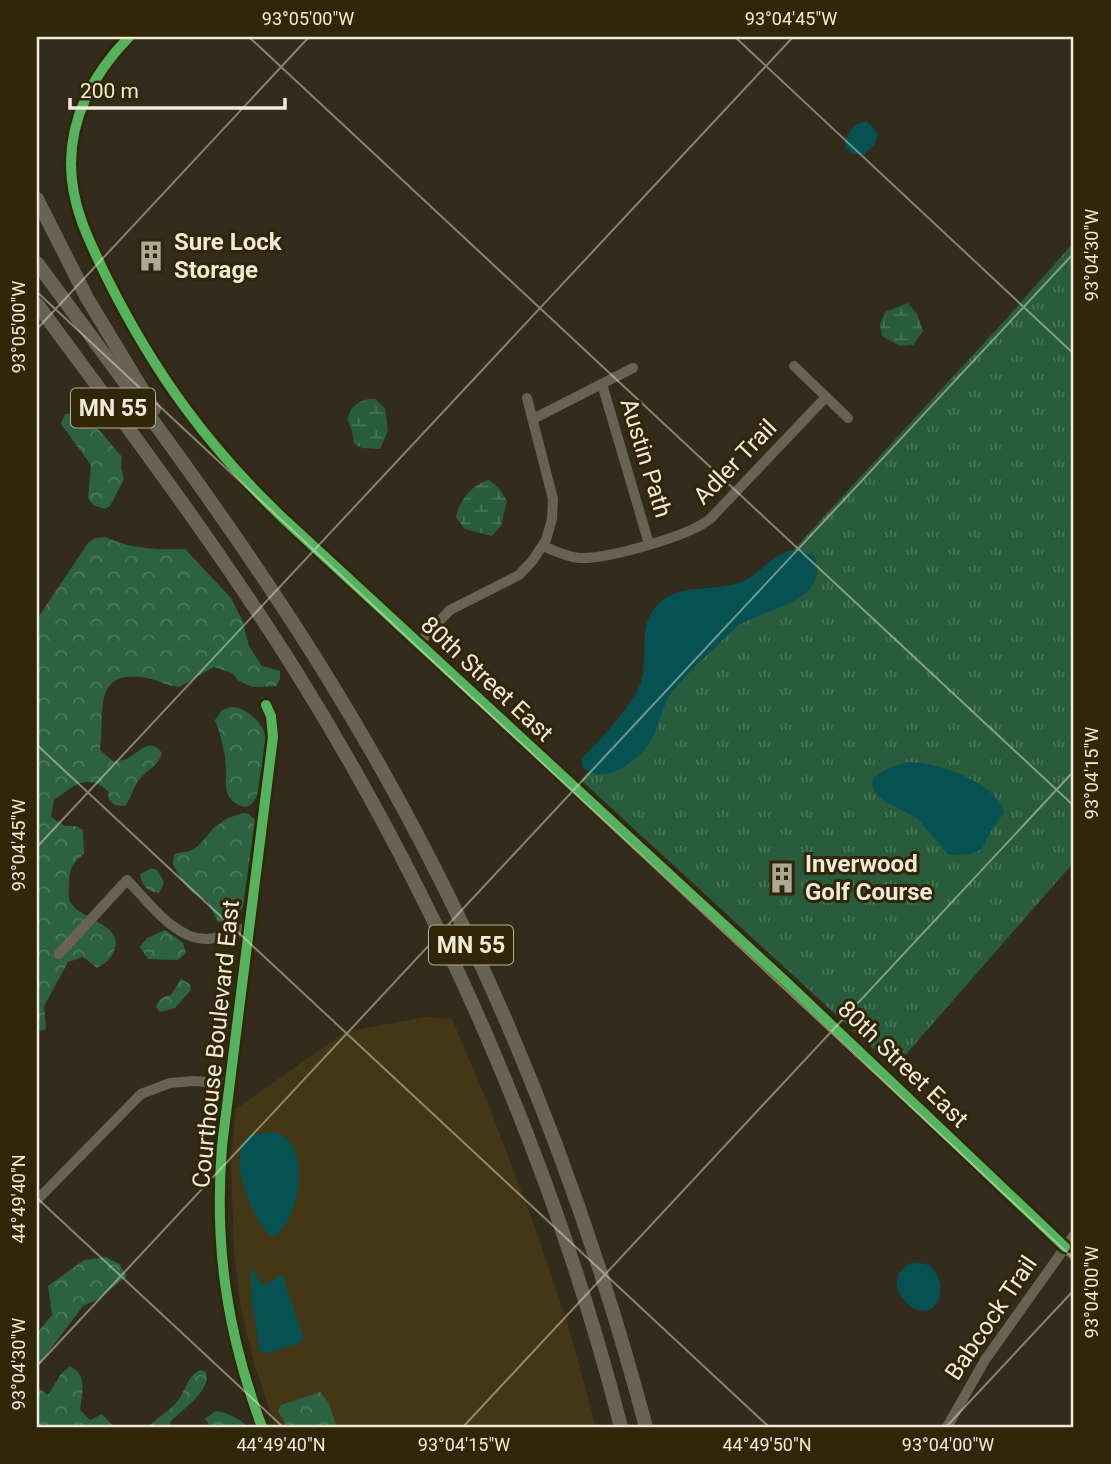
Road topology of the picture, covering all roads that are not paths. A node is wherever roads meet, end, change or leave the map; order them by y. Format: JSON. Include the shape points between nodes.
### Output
{"nodes":[{"id":1,"x":129,"y":37,"type":"edge"},
{"id":2,"x":37,"y":199,"type":"edge"},
{"id":3,"x":37,"y":262,"type":"edge"},
{"id":4,"x":37,"y":304,"type":"edge"},
{"id":5,"x":37,"y":322,"type":"edge"},
{"id":6,"x":794,"y":366,"type":"dead end"},
{"id":7,"x":633,"y":368,"type":"dead end"},
{"id":8,"x":602,"y":384,"type":"junction"},
{"id":9,"x":826,"y":397,"type":"junction"},
{"id":10,"x":527,"y":398,"type":"dead end"},
{"id":11,"x":848,"y":418,"type":"dead end"},
{"id":12,"x":533,"y":419,"type":"junction"},
{"id":13,"x":212,"y":502,"type":"junction"},
{"id":14,"x":189,"y":512,"type":"junction"},
{"id":15,"x":649,"y":544,"type":"junction"},
{"id":16,"x":543,"y":545,"type":"junction"},
{"id":17,"x":418,"y":644,"type":"junction"},
{"id":18,"x":266,"y":705,"type":"dead end"},
{"id":19,"x":249,"y":927,"type":"junction"},
{"id":20,"x":59,"y":954,"type":"dead end"},
{"id":21,"x":230,"y":1084,"type":"junction"},
{"id":22,"x":37,"y":1200,"type":"edge"},
{"id":23,"x":1074,"y":1235,"type":"edge"},
{"id":24,"x":1065,"y":1247,"type":"junction"},
{"id":25,"x":1074,"y":1256,"type":"edge"},
{"id":26,"x":262,"y":1427,"type":"edge"},
{"id":27,"x":621,"y":1427,"type":"edge"},
{"id":28,"x":646,"y":1427,"type":"edge"},
{"id":29,"x":947,"y":1427,"type":"edge"}],
"edges":[{"from":1,"to":17,"type":"street","name":"80th Street East","via":[[94,79],[74,131],[74,195],[93,250],[149,357],[215,448],[257,494]]},
{"from":2,"to":13,"type":"highway","via":[[86,298]]},
{"from":3,"to":13,"type":"highway","number":"MN 55"},
{"from":4,"to":14,"type":"highway","number":"MN 55"},
{"from":5,"to":14,"type":"highway","via":[[83,373]]},
{"from":6,"to":9,"type":"street"},
{"from":7,"to":8,"type":"street"},
{"from":8,"to":12,"type":"street"},
{"from":8,"to":15,"type":"street","name":"Austin Path"},
{"from":9,"to":11,"type":"street"},
{"from":9,"to":15,"type":"street","name":"Adler Trail","via":[[706,523]]},
{"from":10,"to":12,"type":"street"},
{"from":12,"to":16,"type":"street","via":[[553,499]]},
{"from":13,"to":28,"type":"highway","number":"MN 55","via":[[343,702],[461,922],[516,1043],[562,1161]]},
{"from":14,"to":27,"type":"highway","number":"MN 55","via":[[321,714],[432,920],[485,1035],[544,1182]]},
{"from":15,"to":16,"type":"street","name":"Adler Trail","via":[[590,558],[564,555]]},
{"from":16,"to":17,"type":"street","via":[[519,575],[450,610]]},
{"from":17,"to":24,"type":"street","name":"80th Street East","via":[[784,980]]},
{"from":18,"to":19,"type":"street","name":"Courthouse Boulevard East","via":[[273,737]]},
{"from":19,"to":20,"type":"street","via":[[208,939],[187,936],[127,880]]},
{"from":19,"to":21,"type":"street","name":"Courthouse Boulevard East"},
{"from":21,"to":22,"type":"street","via":[[170,1083],[141,1094]]},
{"from":21,"to":26,"type":"street","name":"Courthouse Boulevard East","via":[[220,1176],[223,1266],[240,1362]]},
{"from":23,"to":24,"type":"street","name":"Babcock Trail"},
{"from":24,"to":25,"type":"street","name":"80th Street East"},
{"from":24,"to":29,"type":"street","name":"Babcock Trail","via":[[985,1360]]}]}
